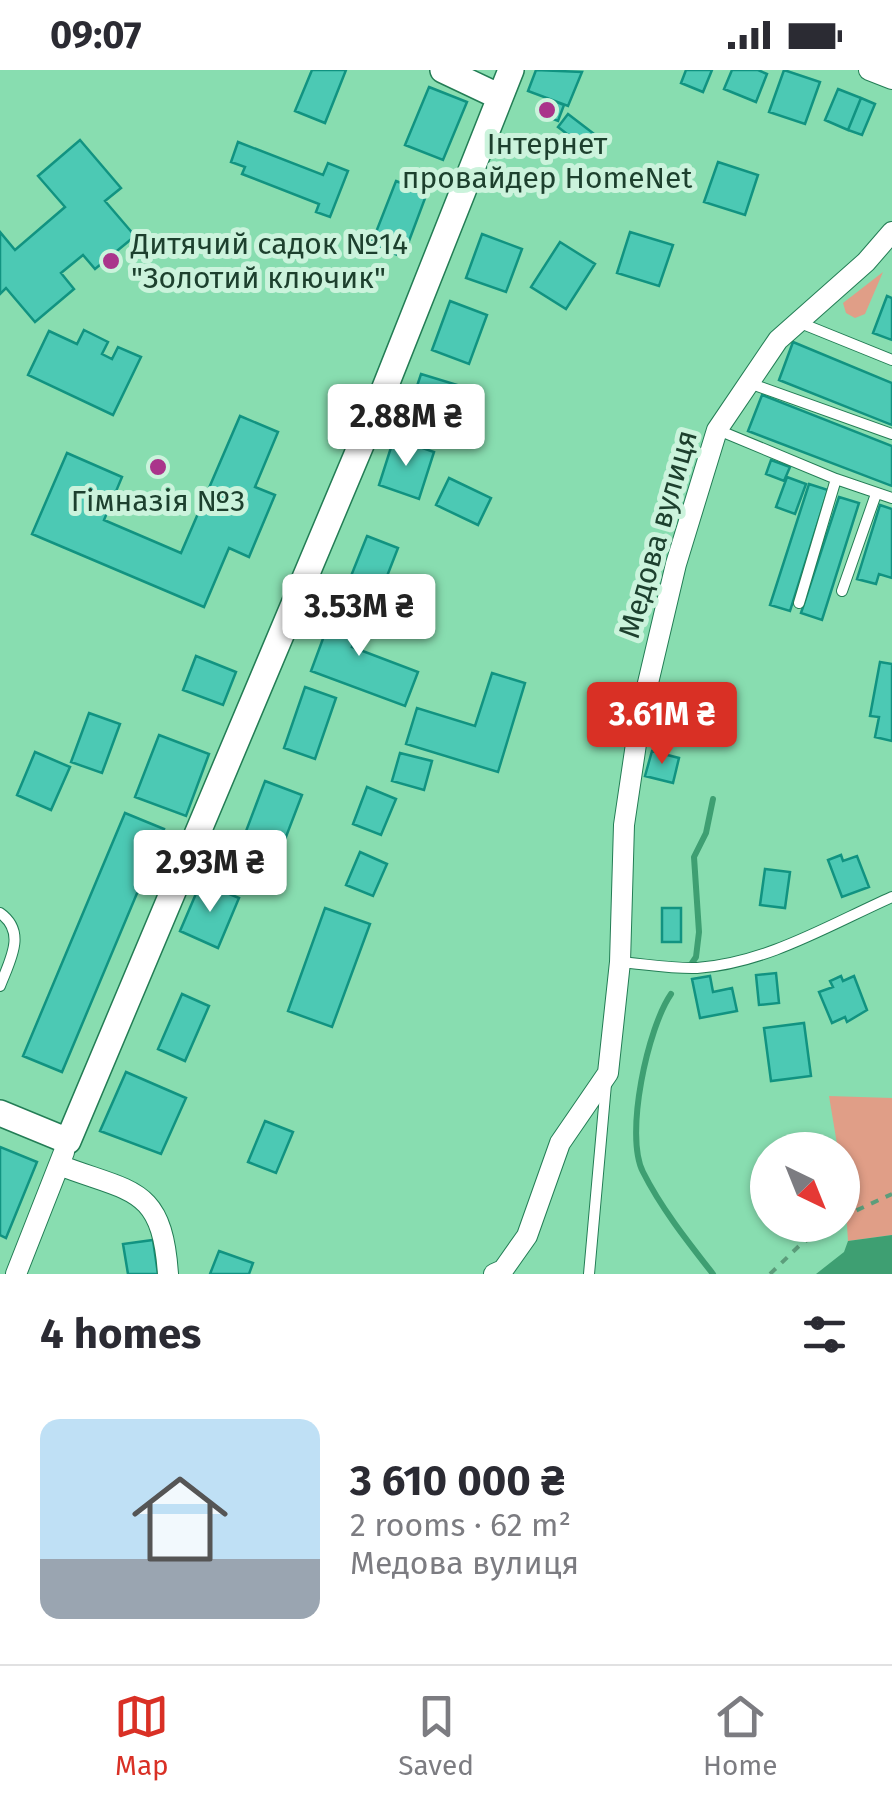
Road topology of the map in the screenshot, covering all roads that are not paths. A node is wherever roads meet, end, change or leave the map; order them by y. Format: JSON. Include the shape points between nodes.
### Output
{"nodes":[{"id":1,"x":443,"y":70,"type":"edge"},
{"id":2,"x":510,"y":70,"type":"edge"},
{"id":3,"x":870,"y":70,"type":"edge"},
{"id":4,"x":892,"y":79,"type":"edge"},
{"id":5,"x":500,"y":97,"type":"junction"},
{"id":6,"x":892,"y":232,"type":"edge"},
{"id":7,"x":798,"y":322,"type":"junction"},
{"id":8,"x":892,"y":360,"type":"edge"},
{"id":9,"x":748,"y":383,"type":"junction"},
{"id":10,"x":717,"y":430,"type":"junction"},
{"id":11,"x":892,"y":434,"type":"edge"},
{"id":12,"x":836,"y":479,"type":"junction"},
{"id":13,"x":876,"y":494,"type":"junction"},
{"id":14,"x":892,"y":498,"type":"edge"},
{"id":15,"x":842,"y":591,"type":"dead end"},
{"id":16,"x":799,"y":602,"type":"dead end"},
{"id":17,"x":892,"y":898,"type":"edge"},
{"id":18,"x":0,"y":913,"type":"edge"},
{"id":19,"x":620,"y":962,"type":"junction"},
{"id":20,"x":0,"y":986,"type":"edge"},
{"id":21,"x":608,"y":1073,"type":"junction"},
{"id":22,"x":0,"y":1113,"type":"edge"},
{"id":23,"x":64,"y":1153,"type":"junction"},
{"id":24,"x":16,"y":1274,"type":"edge"},
{"id":25,"x":168,"y":1274,"type":"edge"},
{"id":26,"x":494,"y":1274,"type":"edge"},
{"id":27,"x":588,"y":1274,"type":"edge"}],
"edges":[{"from":1,"to":5,"type":"street"},
{"from":2,"to":5,"type":"street"},
{"from":3,"to":4,"type":"street"},
{"from":5,"to":23,"type":"street"},
{"from":6,"to":7,"type":"street","name":"Медова вулиця"},
{"from":7,"to":8,"type":"lane"},
{"from":7,"to":9,"type":"street","name":"Медова вулиця"},
{"from":9,"to":10,"type":"street","name":"Медова вулиця"},
{"from":9,"to":11,"type":"lane"},
{"from":10,"to":12,"type":"lane"},
{"from":10,"to":19,"type":"street","name":"Медова вулиця","via":[[640,717],[624,825]]},
{"from":12,"to":13,"type":"lane"},
{"from":12,"to":16,"type":"lane"},
{"from":13,"to":14,"type":"lane"},
{"from":13,"to":15,"type":"lane"},
{"from":17,"to":19,"type":"lane","via":[[750,958],[696,968]]},
{"from":18,"to":20,"type":"lane","via":[[16,932]]},
{"from":19,"to":21,"type":"street","name":"Медова вулиця"},
{"from":21,"to":26,"type":"street","via":[[560,1143],[527,1236]]},
{"from":21,"to":27,"type":"lane","name":"Медова вулиця"},
{"from":22,"to":23,"type":"street"},
{"from":23,"to":24,"type":"street"},
{"from":23,"to":25,"type":"street","via":[[150,1204]]}]}
